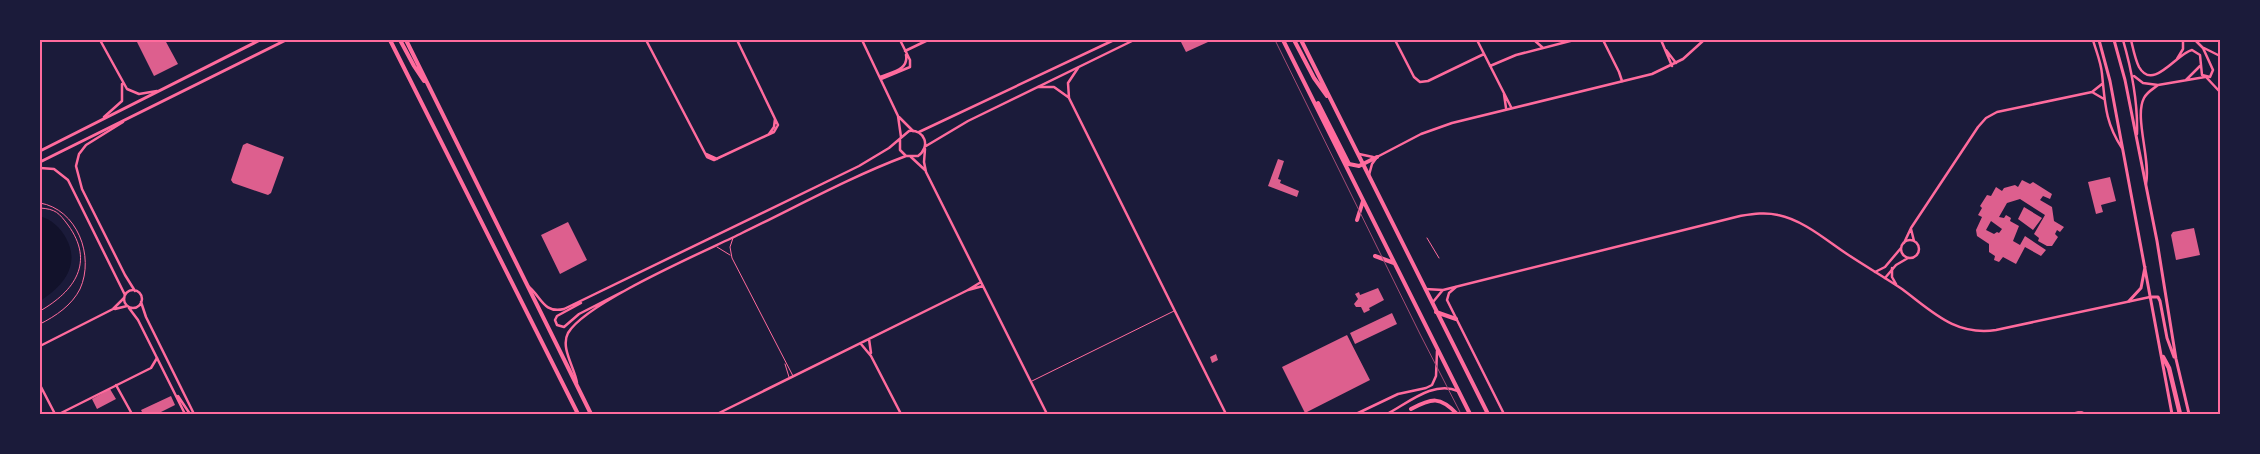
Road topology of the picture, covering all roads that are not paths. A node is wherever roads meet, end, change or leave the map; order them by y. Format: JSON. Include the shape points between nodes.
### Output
{"nodes":[{"id":1,"x":100,"y":40,"type":"edge"},
{"id":2,"x":260,"y":40,"type":"edge"},
{"id":3,"x":286,"y":40,"type":"edge"},
{"id":4,"x":389,"y":40,"type":"edge"},
{"id":5,"x":400,"y":40,"type":"edge"},
{"id":6,"x":646,"y":40,"type":"edge"},
{"id":7,"x":737,"y":40,"type":"edge"},
{"id":8,"x":862,"y":40,"type":"edge"},
{"id":9,"x":900,"y":40,"type":"edge"},
{"id":10,"x":928,"y":40,"type":"edge"},
{"id":11,"x":1114,"y":40,"type":"edge"},
{"id":12,"x":1134,"y":40,"type":"edge"},
{"id":13,"x":1284,"y":40,"type":"edge"},
{"id":14,"x":1294,"y":40,"type":"edge"},
{"id":15,"x":1301,"y":40,"type":"edge"},
{"id":16,"x":1395,"y":40,"type":"edge"},
{"id":17,"x":1477,"y":40,"type":"edge"},
{"id":18,"x":1534,"y":40,"type":"edge"},
{"id":19,"x":1574,"y":40,"type":"edge"},
{"id":20,"x":1603,"y":40,"type":"edge"},
{"id":21,"x":1661,"y":40,"type":"edge"},
{"id":22,"x":1704,"y":40,"type":"edge"},
{"id":23,"x":2093,"y":40,"type":"edge"},
{"id":24,"x":2099,"y":40,"type":"edge"},
{"id":25,"x":2114,"y":40,"type":"edge"},
{"id":26,"x":2123,"y":40,"type":"edge"},
{"id":27,"x":2131,"y":40,"type":"edge"},
{"id":28,"x":2183,"y":40,"type":"edge"},
{"id":29,"x":2195,"y":40,"type":"edge"},
{"id":30,"x":407,"y":41,"type":"edge"},
{"id":31,"x":1543,"y":48,"type":"junction"},
{"id":32,"x":1666,"y":48,"type":"junction"},
{"id":33,"x":2203,"y":48,"type":"junction"},
{"id":34,"x":905,"y":51,"type":"junction"},
{"id":35,"x":1484,"y":54,"type":"junction"},
{"id":36,"x":2220,"y":56,"type":"edge"},
{"id":37,"x":2176,"y":60,"type":"junction"},
{"id":38,"x":1676,"y":64,"type":"junction"},
{"id":39,"x":2201,"y":65,"type":"junction"},
{"id":40,"x":1079,"y":66,"type":"junction"},
{"id":41,"x":1490,"y":66,"type":"junction"},
{"id":42,"x":1672,"y":66,"type":"junction"},
{"id":43,"x":2133,"y":75,"type":"junction"},
{"id":44,"x":2206,"y":77,"type":"junction"},
{"id":45,"x":880,"y":78,"type":"junction"},
{"id":46,"x":2184,"y":80,"type":"junction"},
{"id":47,"x":122,"y":82,"type":"junction"},
{"id":48,"x":1622,"y":82,"type":"junction"},
{"id":49,"x":428,"y":84,"type":"junction"},
{"id":50,"x":2102,"y":84,"type":"junction"},
{"id":51,"x":2220,"y":84,"type":"edge"},
{"id":52,"x":2158,"y":85,"type":"junction"},
{"id":53,"x":2216,"y":86,"type":"junction"},
{"id":54,"x":1038,"y":87,"type":"junction"},
{"id":55,"x":1307,"y":87,"type":"junction"},
{"id":56,"x":162,"y":90,"type":"junction"},
{"id":57,"x":2092,"y":92,"type":"junction"},
{"id":58,"x":2220,"y":92,"type":"edge"},
{"id":59,"x":1504,"y":93,"type":"junction"},
{"id":60,"x":1070,"y":98,"type":"junction"},
{"id":61,"x":2104,"y":99,"type":"junction"},
{"id":62,"x":1332,"y":101,"type":"junction"},
{"id":63,"x":1511,"y":107,"type":"junction"},
{"id":64,"x":1506,"y":108,"type":"junction"},
{"id":65,"x":898,"y":116,"type":"junction"},
{"id":66,"x":127,"y":118,"type":"junction"},
{"id":67,"x":99,"y":122,"type":"junction"},
{"id":68,"x":913,"y":131,"type":"junction"},
{"id":69,"x":919,"y":132,"type":"junction"},
{"id":70,"x":900,"y":138,"type":"junction"},
{"id":71,"x":2136,"y":140,"type":"junction"},
{"id":72,"x":925,"y":148,"type":"junction"},
{"id":73,"x":2122,"y":148,"type":"junction"},
{"id":74,"x":40,"y":152,"type":"edge"},
{"id":75,"x":1357,"y":153,"type":"junction"},
{"id":76,"x":906,"y":156,"type":"junction"},
{"id":77,"x":911,"y":157,"type":"junction"},
{"id":78,"x":1377,"y":157,"type":"junction"},
{"id":79,"x":40,"y":162,"type":"edge"},
{"id":80,"x":1363,"y":165,"type":"junction"},
{"id":81,"x":40,"y":168,"type":"edge"},
{"id":82,"x":926,"y":172,"type":"junction"},
{"id":83,"x":1369,"y":176,"type":"junction"},
{"id":84,"x":2145,"y":187,"type":"junction"},
{"id":85,"x":1363,"y":202,"type":"junction"},
{"id":86,"x":1357,"y":220,"type":"dead end"},
{"id":87,"x":1911,"y":228,"type":"junction"},
{"id":88,"x":733,"y":238,"type":"junction"},
{"id":89,"x":1915,"y":242,"type":"junction"},
{"id":90,"x":1904,"y":243,"type":"junction"},
{"id":91,"x":715,"y":246,"type":"junction"},
{"id":92,"x":1901,"y":248,"type":"junction"},
{"id":93,"x":1375,"y":256,"type":"dead end"},
{"id":94,"x":732,"y":258,"type":"junction"},
{"id":95,"x":1909,"y":258,"type":"junction"},
{"id":96,"x":1394,"y":263,"type":"junction"},
{"id":97,"x":2146,"y":264,"type":"junction"},
{"id":98,"x":1892,"y":268,"type":"junction"},
{"id":99,"x":1875,"y":272,"type":"junction"},
{"id":100,"x":1885,"y":278,"type":"junction"},
{"id":101,"x":981,"y":282,"type":"junction"},
{"id":102,"x":527,"y":285,"type":"junction"},
{"id":103,"x":983,"y":286,"type":"junction"},
{"id":104,"x":1457,"y":286,"type":"junction"},
{"id":105,"x":1897,"y":286,"type":"junction"},
{"id":106,"x":1424,"y":289,"type":"junction"},
{"id":107,"x":968,"y":290,"type":"junction"},
{"id":108,"x":1443,"y":290,"type":"junction"},
{"id":109,"x":135,"y":291,"type":"junction"},
{"id":110,"x":625,"y":291,"type":"junction"},
{"id":111,"x":124,"y":297,"type":"junction"},
{"id":112,"x":2152,"y":297,"type":"junction"},
{"id":113,"x":584,"y":301,"type":"junction"},
{"id":114,"x":2129,"y":301,"type":"junction"},
{"id":115,"x":141,"y":302,"type":"junction"},
{"id":116,"x":1432,"y":304,"type":"junction"},
{"id":117,"x":128,"y":307,"type":"junction"},
{"id":118,"x":113,"y":309,"type":"junction"},
{"id":119,"x":1175,"y":311,"type":"junction"},
{"id":120,"x":1436,"y":312,"type":"junction"},
{"id":121,"x":2043,"y":315,"type":"dead end"},
{"id":122,"x":1456,"y":319,"type":"junction"},
{"id":123,"x":2044,"y":320,"type":"junction"},
{"id":124,"x":869,"y":340,"type":"junction"},
{"id":125,"x":861,"y":344,"type":"junction"},
{"id":126,"x":40,"y":346,"type":"edge"},
{"id":127,"x":1437,"y":350,"type":"junction"},
{"id":128,"x":871,"y":355,"type":"junction"},
{"id":129,"x":157,"y":358,"type":"junction"},
{"id":130,"x":2163,"y":358,"type":"junction"},
{"id":131,"x":2176,"y":359,"type":"junction"},
{"id":132,"x":151,"y":368,"type":"junction"},
{"id":133,"x":163,"y":370,"type":"junction"},
{"id":134,"x":791,"y":377,"type":"junction"},
{"id":135,"x":1031,"y":381,"type":"junction"},
{"id":136,"x":40,"y":384,"type":"edge"},
{"id":137,"x":116,"y":385,"type":"junction"},
{"id":138,"x":578,"y":387,"type":"junction"},
{"id":139,"x":1459,"y":392,"type":"junction"},
{"id":140,"x":175,"y":394,"type":"junction"},
{"id":141,"x":1412,"y":409,"type":"dead end"},
{"id":142,"x":2180,"y":411,"type":"edge"},
{"id":143,"x":726,"y":412,"type":"edge"},
{"id":144,"x":55,"y":414,"type":"edge"},
{"id":145,"x":59,"y":414,"type":"edge"},
{"id":146,"x":132,"y":414,"type":"edge"},
{"id":147,"x":185,"y":414,"type":"edge"},
{"id":148,"x":192,"y":414,"type":"edge"},
{"id":149,"x":578,"y":414,"type":"edge"},
{"id":150,"x":591,"y":414,"type":"edge"},
{"id":151,"x":720,"y":414,"type":"edge"},
{"id":152,"x":901,"y":414,"type":"edge"},
{"id":153,"x":1047,"y":414,"type":"edge"},
{"id":154,"x":1226,"y":414,"type":"edge"},
{"id":155,"x":1356,"y":414,"type":"edge"},
{"id":156,"x":1387,"y":414,"type":"edge"},
{"id":157,"x":1457,"y":414,"type":"edge"},
{"id":158,"x":1470,"y":414,"type":"edge"},
{"id":159,"x":1488,"y":414,"type":"edge"},
{"id":160,"x":1504,"y":414,"type":"edge"},
{"id":161,"x":2172,"y":414,"type":"edge"},
{"id":162,"x":2189,"y":414,"type":"edge"}],
"edges":[{"from":1,"to":47,"type":"street"},
{"from":2,"to":56,"type":"main road"},
{"from":3,"to":66,"type":"main road"},
{"from":4,"to":149,"type":"main road"},
{"from":5,"to":49,"type":"main road","via":[[416,70]]},
{"from":6,"to":7,"type":"street","via":[[704,151],[718,158],[768,135],[774,127],[774,116]]},
{"from":8,"to":45,"type":"street"},
{"from":9,"to":34,"type":"street"},
{"from":10,"to":34,"type":"street"},
{"from":11,"to":69,"type":"street"},
{"from":12,"to":40,"type":"street"},
{"from":13,"to":55,"type":"main road"},
{"from":14,"to":62,"type":"main road","via":[[1314,78]]},
{"from":15,"to":62,"type":"main road"},
{"from":16,"to":35,"type":"street","via":[[1414,77],[1420,82],[1428,82]]},
{"from":17,"to":35,"type":"street"},
{"from":18,"to":31,"type":"street"},
{"from":19,"to":31,"type":"street"},
{"from":20,"to":48,"type":"street"},
{"from":21,"to":32,"type":"street"},
{"from":22,"to":38,"type":"street"},
{"from":23,"to":50,"type":"street"},
{"from":24,"to":73,"type":"main road"},
{"from":25,"to":71,"type":"main road"},
{"from":26,"to":43,"type":"street"},
{"from":27,"to":37,"type":"street","via":[[2138,64],[2146,73],[2160,73]]},
{"from":28,"to":37,"type":"street","via":[[2183,49]]},
{"from":29,"to":33,"type":"street"},
{"from":30,"to":49,"type":"main road"},
{"from":31,"to":41,"type":"street"},
{"from":32,"to":38,"type":"street"},
{"from":32,"to":42,"type":"street"},
{"from":33,"to":36,"type":"street"},
{"from":33,"to":44,"type":"street","via":[[2213,70],[2212,76]]},
{"from":34,"to":45,"type":"street","via":[[910,67]]},
{"from":35,"to":41,"type":"street"},
{"from":37,"to":39,"type":"street","via":[[2193,50],[2200,55]]},
{"from":38,"to":42,"type":"street"},
{"from":39,"to":44,"type":"street","via":[[2201,73]]},
{"from":39,"to":46,"type":"street"},
{"from":40,"to":54,"type":"street"},
{"from":40,"to":60,"type":"street","via":[[1068,83]]},
{"from":41,"to":59,"type":"street"},
{"from":42,"to":48,"type":"street"},
{"from":43,"to":52,"type":"street","via":[[2143,83]]},
{"from":43,"to":71,"type":"street","via":[[2137,102]]},
{"from":44,"to":46,"type":"street"},
{"from":44,"to":53,"type":"street"},
{"from":45,"to":65,"type":"street"},
{"from":46,"to":52,"type":"street"},
{"from":47,"to":56,"type":"street","via":[[136,94]]},
{"from":47,"to":67,"type":"street","via":[[124,96],[121,104]]},
{"from":48,"to":63,"type":"street"},
{"from":49,"to":102,"type":"main road"},
{"from":50,"to":57,"type":"street"},
{"from":50,"to":61,"type":"street"},
{"from":51,"to":53,"type":"street"},
{"from":52,"to":84,"type":"street","via":[[2142,104],[2142,130],[2148,164]]},
{"from":53,"to":58,"type":"street"},
{"from":54,"to":60,"type":"street","via":[[1058,88]]},
{"from":54,"to":72,"type":"street","via":[[968,121]]},
{"from":55,"to":80,"type":"main road","via":[[1347,161],[1356,166]]},
{"from":55,"to":85,"type":"main road"},
{"from":56,"to":67,"type":"main road"},
{"from":57,"to":61,"type":"street"},
{"from":57,"to":87,"type":"street","via":[[1991,115],[1982,122]]},
{"from":59,"to":63,"type":"street"},
{"from":59,"to":64,"type":"street"},
{"from":60,"to":119,"type":"street"},
{"from":61,"to":73,"type":"street","via":[[2110,125]]},
{"from":62,"to":75,"type":"main road"},
{"from":63,"to":64,"type":"street"},
{"from":64,"to":78,"type":"street","via":[[1429,131]]},
{"from":65,"to":68,"type":"street"},
{"from":65,"to":70,"type":"street"},
{"from":66,"to":79,"type":"main road"},
{"from":66,"to":109,"type":"street","via":[[84,148],[76,166],[82,189]]},
{"from":67,"to":74,"type":"main road"},
{"from":68,"to":69,"type":"street"},
{"from":68,"to":70,"type":"street","via":[[904,133]]},
{"from":69,"to":72,"type":"street","via":[[924,136]]},
{"from":70,"to":76,"type":"street","via":[[900,150]]},
{"from":70,"to":113,"type":"street","via":[[859,166]]},
{"from":71,"to":84,"type":"main road"},
{"from":72,"to":77,"type":"street","via":[[920,155]]},
{"from":72,"to":82,"type":"street"},
{"from":73,"to":97,"type":"main road"},
{"from":75,"to":78,"type":"street"},
{"from":75,"to":80,"type":"main road"},
{"from":76,"to":77,"type":"street"},
{"from":76,"to":88,"type":"street"},
{"from":77,"to":82,"type":"street"},
{"from":78,"to":80,"type":"main road"},
{"from":78,"to":83,"type":"street"},
{"from":80,"to":83,"type":"main road"},
{"from":81,"to":111,"type":"street","via":[[57,171],[68,180]]},
{"from":82,"to":101,"type":"street"},
{"from":83,"to":106,"type":"main road"},
{"from":84,"to":131,"type":"main road"},
{"from":85,"to":86,"type":"main road"},
{"from":85,"to":96,"type":"main road"},
{"from":87,"to":89,"type":"street"},
{"from":87,"to":90,"type":"street"},
{"from":88,"to":91,"type":"street"},
{"from":88,"to":94,"type":"lane","via":[[730,247]]},
{"from":89,"to":90,"type":"street","via":[[1909,240]]},
{"from":89,"to":95,"type":"street","via":[[1918,253]]},
{"from":90,"to":92,"type":"street"},
{"from":91,"to":94,"type":"lane"},
{"from":91,"to":110,"type":"street"},
{"from":92,"to":95,"type":"street","via":[[1904,256]]},
{"from":92,"to":99,"type":"street","via":[[1885,267]]},
{"from":93,"to":96,"type":"main road"},
{"from":94,"to":134,"type":"lane"},
{"from":95,"to":98,"type":"street"},
{"from":96,"to":127,"type":"main road"},
{"from":97,"to":112,"type":"main road"},
{"from":97,"to":114,"type":"main road","via":[[2141,288]]},
{"from":98,"to":100,"type":"street"},
{"from":98,"to":105,"type":"street"},
{"from":99,"to":100,"type":"street"},
{"from":99,"to":104,"type":"street","via":[[1798,223],[1779,215],[1761,213]]},
{"from":100,"to":105,"type":"street"},
{"from":101,"to":103,"type":"street"},
{"from":101,"to":107,"type":"street"},
{"from":102,"to":113,"type":"street","via":[[542,304],[551,309],[561,310]]},
{"from":102,"to":138,"type":"main road"},
{"from":103,"to":107,"type":"street"},
{"from":103,"to":135,"type":"street"},
{"from":104,"to":108,"type":"street"},
{"from":104,"to":122,"type":"street","via":[[1447,298]]},
{"from":105,"to":123,"type":"street","via":[[1943,319],[1967,330],[1988,331]]},
{"from":106,"to":108,"type":"street"},
{"from":106,"to":116,"type":"main road"},
{"from":107,"to":124,"type":"street"},
{"from":108,"to":116,"type":"street"},
{"from":109,"to":111,"type":"street","via":[[129,291]]},
{"from":109,"to":115,"type":"street"},
{"from":110,"to":113,"type":"street","via":[[588,308],[564,327],[557,325],[558,315]]},
{"from":110,"to":138,"type":"street","via":[[586,315],[568,333],[566,348]]},
{"from":111,"to":117,"type":"street"},
{"from":111,"to":118,"type":"street"},
{"from":112,"to":114,"type":"street"},
{"from":112,"to":130,"type":"main road"},
{"from":112,"to":131,"type":"main road","via":[[2158,297],[2160,301],[2167,338]]},
{"from":114,"to":123,"type":"street"},
{"from":115,"to":117,"type":"street","via":[[135,308]]},
{"from":115,"to":148,"type":"street"},
{"from":116,"to":120,"type":"main road"},
{"from":117,"to":118,"type":"street"},
{"from":117,"to":129,"type":"street","via":[[137,316]]},
{"from":118,"to":126,"type":"street"},
{"from":119,"to":135,"type":"lane"},
{"from":119,"to":154,"type":"street"},
{"from":120,"to":122,"type":"main road"},
{"from":120,"to":159,"type":"main road"},
{"from":121,"to":123,"type":"street"},
{"from":122,"to":160,"type":"street"},
{"from":124,"to":125,"type":"street"},
{"from":124,"to":128,"type":"street"},
{"from":125,"to":128,"type":"street"},
{"from":125,"to":134,"type":"street"},
{"from":127,"to":139,"type":"main road"},
{"from":127,"to":155,"type":"street","via":[[1436,376],[1432,385],[1398,394]]},
{"from":128,"to":152,"type":"street"},
{"from":129,"to":132,"type":"street"},
{"from":129,"to":133,"type":"street"},
{"from":130,"to":142,"type":"highway","via":[[2169,368]]},
{"from":130,"to":161,"type":"main road"},
{"from":131,"to":162,"type":"main road"},
{"from":132,"to":133,"type":"street"},
{"from":132,"to":137,"type":"street"},
{"from":133,"to":140,"type":"street"},
{"from":134,"to":143,"type":"street"},
{"from":135,"to":153,"type":"street"},
{"from":136,"to":144,"type":"street"},
{"from":137,"to":145,"type":"street"},
{"from":137,"to":146,"type":"street"},
{"from":138,"to":150,"type":"main road"},
{"from":139,"to":156,"type":"street","via":[[1439,388]]},
{"from":139,"to":158,"type":"main road"},
{"from":140,"to":147,"type":"street"},
{"from":140,"to":148,"type":"street"},
{"from":141,"to":157,"type":"main road","via":[[1438,400],[1448,404]]},
{"from":143,"to":151,"type":"street"}]}
